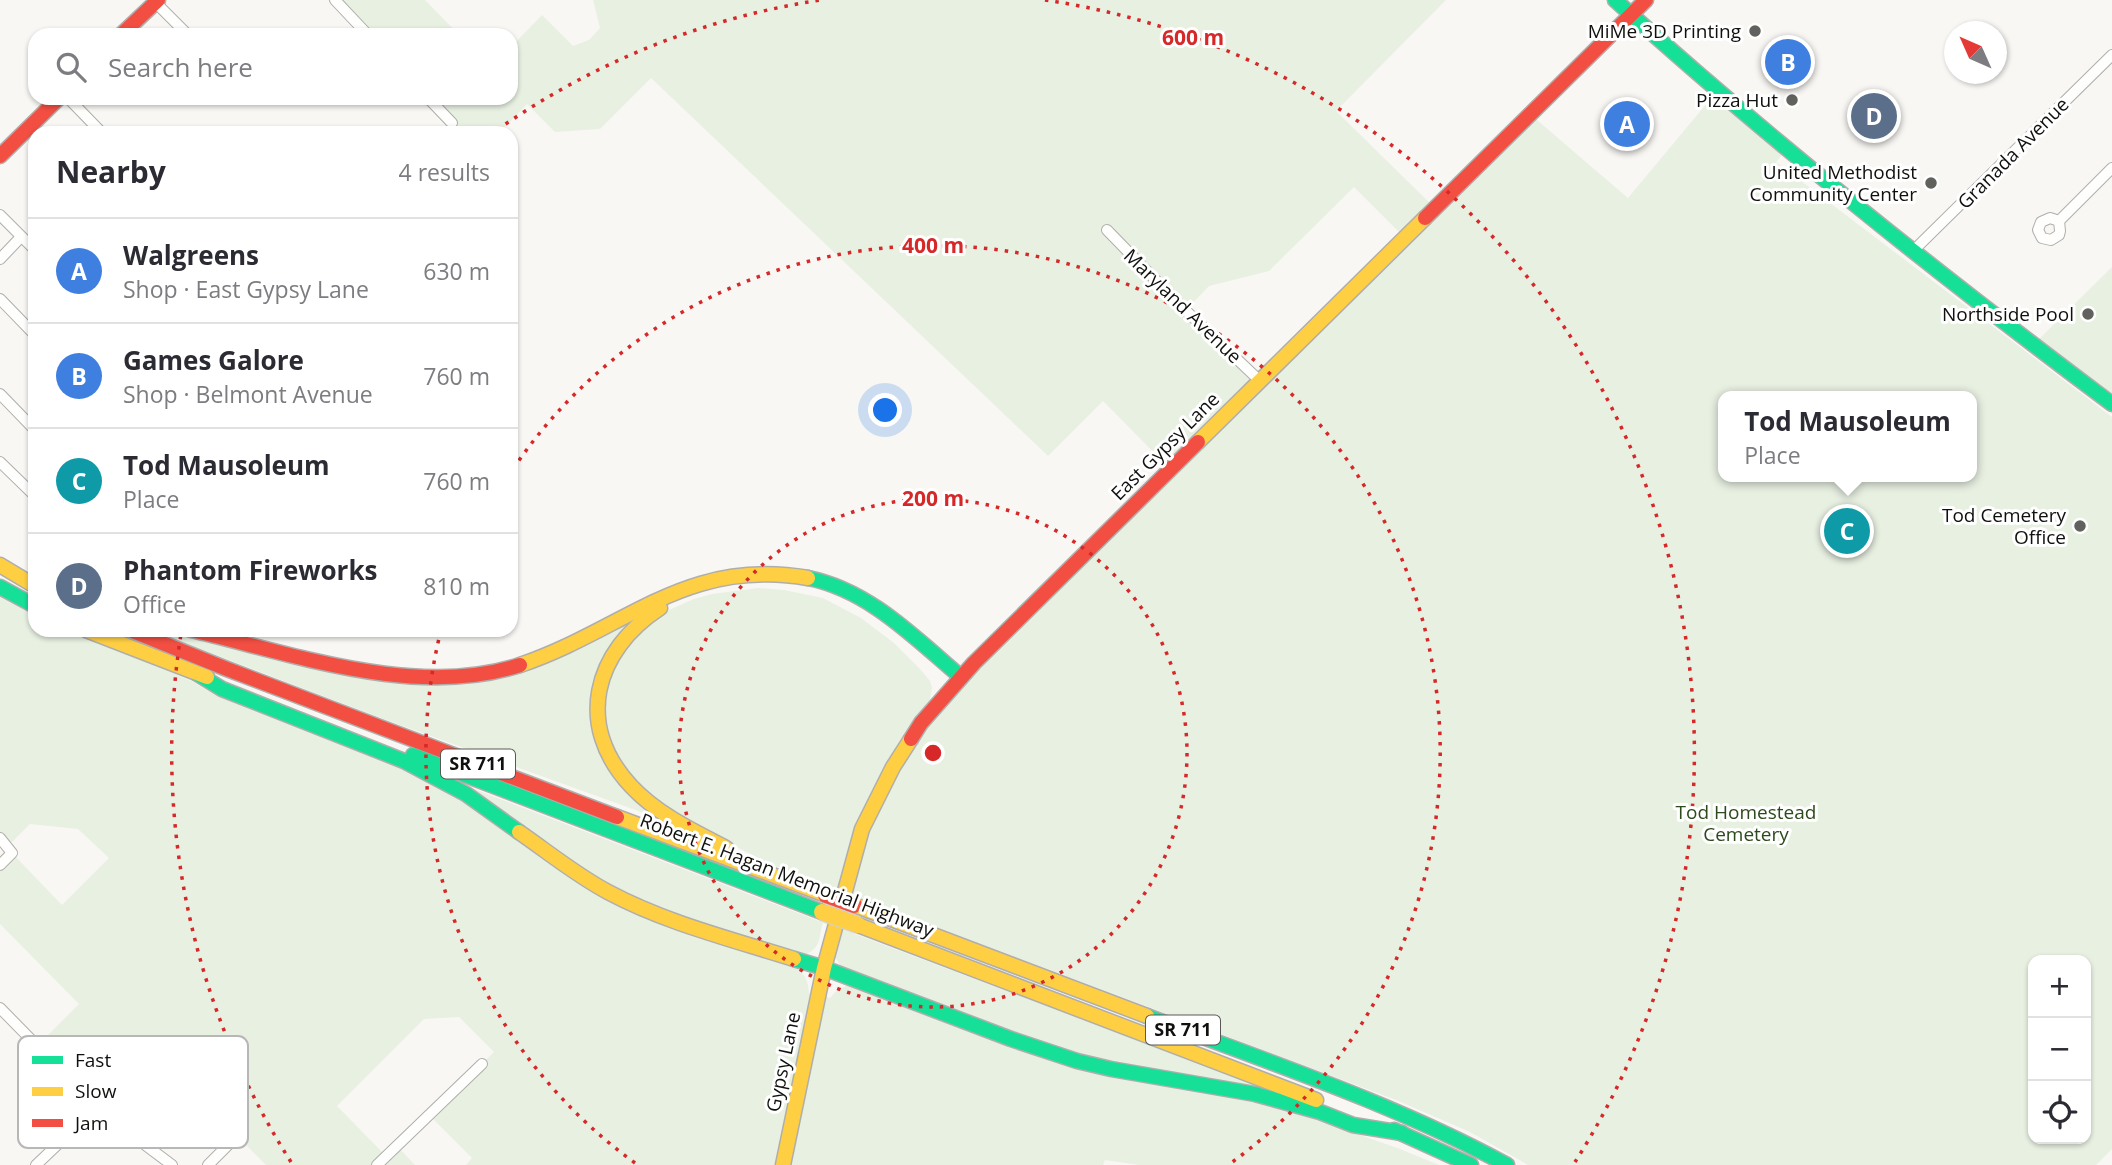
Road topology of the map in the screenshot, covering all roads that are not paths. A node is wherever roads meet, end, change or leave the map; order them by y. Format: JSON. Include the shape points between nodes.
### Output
{"nodes":[{"id":1,"x":335,"y":0,"type":"edge"},
{"id":2,"x":1615,"y":0,"type":"edge"},
{"id":3,"x":1646,"y":0,"type":"edge"},
{"id":4,"x":157,"y":1,"type":"edge"},
{"id":5,"x":1631,"y":15,"type":"junction"},
{"id":6,"x":128,"y":28,"type":"edge"},
{"id":7,"x":182,"y":28,"type":"edge"},
{"id":8,"x":361,"y":28,"type":"edge"},
{"id":9,"x":2112,"y":56,"type":"edge"},
{"id":10,"x":52,"y":105,"type":"edge"},
{"id":11,"x":75,"y":105,"type":"edge"},
{"id":12,"x":435,"y":105,"type":"edge"},
{"id":13,"x":452,"y":123,"type":"dead end"},
{"id":14,"x":31,"y":126,"type":"edge"},
{"id":15,"x":95,"y":126,"type":"edge"},
{"id":16,"x":28,"y":128,"type":"edge"},
{"id":17,"x":0,"y":156,"type":"edge"},
{"id":18,"x":2112,"y":168,"type":"edge"},
{"id":19,"x":0,"y":215,"type":"edge"},
{"id":20,"x":2059,"y":220,"type":"dead end"},
{"id":21,"x":1107,"y":230,"type":"dead end"},
{"id":22,"x":21,"y":237,"type":"junction"},
{"id":23,"x":28,"y":244,"type":"edge"},
{"id":24,"x":1913,"y":251,"type":"junction"},
{"id":25,"x":0,"y":260,"type":"edge"},
{"id":26,"x":0,"y":299,"type":"edge"},
{"id":27,"x":28,"y":328,"type":"edge"},
{"id":28,"x":1260,"y":381,"type":"junction"},
{"id":29,"x":0,"y":394,"type":"edge"},
{"id":30,"x":2112,"y":404,"type":"edge"},
{"id":31,"x":28,"y":423,"type":"edge"},
{"id":32,"x":0,"y":462,"type":"edge"},
{"id":33,"x":28,"y":489,"type":"edge"},
{"id":34,"x":0,"y":565,"type":"edge"},
{"id":35,"x":28,"y":582,"type":"edge"},
{"id":36,"x":0,"y":587,"type":"edge"},
{"id":37,"x":28,"y":602,"type":"edge"},
{"id":38,"x":104,"y":637,"type":"edge"},
{"id":39,"x":148,"y":637,"type":"edge"},
{"id":40,"x":221,"y":637,"type":"edge"},
{"id":41,"x":196,"y":673,"type":"junction"},
{"id":42,"x":957,"y":681,"type":"junction"},
{"id":43,"x":0,"y":838,"type":"edge"},
{"id":44,"x":0,"y":865,"type":"edge"},
{"id":45,"x":761,"y":870,"type":"junction"},
{"id":46,"x":824,"y":968,"type":"junction"},
{"id":47,"x":0,"y":1008,"type":"edge"},
{"id":48,"x":27,"y":1036,"type":"edge"},
{"id":49,"x":482,"y":1064,"type":"dead end"},
{"id":50,"x":1402,"y":1133,"type":"junction"},
{"id":51,"x":54,"y":1148,"type":"edge"},
{"id":52,"x":149,"y":1148,"type":"edge"},
{"id":53,"x":225,"y":1148,"type":"edge"},
{"id":54,"x":36,"y":1165,"type":"edge"},
{"id":55,"x":172,"y":1165,"type":"edge"},
{"id":56,"x":208,"y":1165,"type":"edge"},
{"id":57,"x":377,"y":1165,"type":"edge"},
{"id":58,"x":783,"y":1165,"type":"edge"},
{"id":59,"x":1471,"y":1165,"type":"edge"},
{"id":60,"x":1507,"y":1165,"type":"edge"}],
"edges":[{"from":1,"to":8,"type":"street"},
{"from":2,"to":5,"type":"main road"},
{"from":3,"to":5,"type":"main road"},
{"from":4,"to":6,"type":"main road"},
{"from":4,"to":7,"type":"street"},
{"from":5,"to":24,"type":"main road"},
{"from":5,"to":28,"type":"main road","name":"East Gypsy Lane"},
{"from":9,"to":24,"type":"street","name":"Granada Avenue"},
{"from":10,"to":14,"type":"main road"},
{"from":11,"to":15,"type":"street"},
{"from":12,"to":13,"type":"street"},
{"from":16,"to":17,"type":"main road"},
{"from":18,"to":20,"type":"street"},
{"from":19,"to":22,"type":"street"},
{"from":21,"to":28,"type":"street","name":"Maryland Avenue"},
{"from":22,"to":23,"type":"street"},
{"from":22,"to":25,"type":"street"},
{"from":24,"to":30,"type":"main road"},
{"from":26,"to":27,"type":"street"},
{"from":28,"to":42,"type":"main road","name":"East Gypsy Lane"},
{"from":29,"to":31,"type":"street"},
{"from":32,"to":33,"type":"street"},
{"from":34,"to":35,"type":"main road"},
{"from":36,"to":37,"type":"main road"},
{"from":38,"to":41,"type":"main road","name":"Robert E. Hagan Memorial Highway","number":"SR 711"},
{"from":39,"to":45,"type":"main road","name":"Robert E. Hagan Memorial Highway","number":"SR 711"},
{"from":40,"to":42,"type":"main road","via":[[377,674],[454,677],[492,672],[553,654],[679,588],[727,575],[763,573],[835,586],[864,600],[886,614]]},
{"from":41,"to":46,"type":"main road","via":[[222,689],[404,761],[466,794],[568,867],[632,904],[692,928]]},
{"from":41,"to":50,"type":"main road","name":"Robert E. Hagan Memorial Highway","number":"SR 711","bridge":true},
{"from":42,"to":45,"type":"main road","via":[[862,608],[792,584],[712,587],[666,605],[631,630],[617,646],[601,680],[597,714],[599,732],[616,770],[656,808]]},
{"from":42,"to":46,"type":"main road","name":"East Gypsy Lane","via":[[892,767],[862,829]]},
{"from":43,"to":44,"type":"street","via":[[12,853]]},
{"from":45,"to":60,"type":"main road","name":"Robert E. Hagan Memorial Highway","number":"SR 711","bridge":true,"via":[[1391,1109]]},
{"from":46,"to":50,"type":"main road","via":[[1077,1061],[1255,1094],[1353,1125]]},
{"from":46,"to":58,"type":"main road","name":"Gypsy Lane"},
{"from":47,"to":48,"type":"street"},
{"from":49,"to":57,"type":"street"},
{"from":50,"to":59,"type":"main road","name":"Robert E. Hagan Memorial Highway","number":"SR 711"},
{"from":51,"to":54,"type":"street"},
{"from":52,"to":55,"type":"street"},
{"from":53,"to":56,"type":"street"}]}
